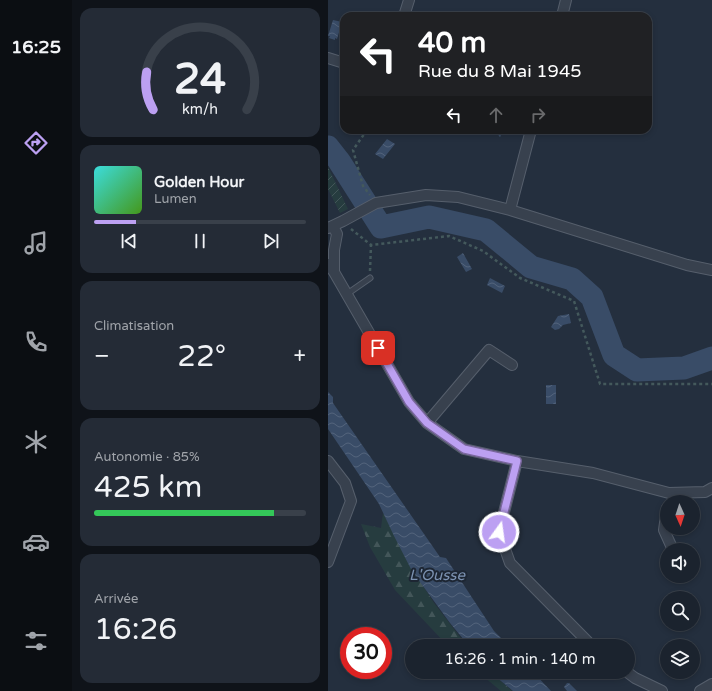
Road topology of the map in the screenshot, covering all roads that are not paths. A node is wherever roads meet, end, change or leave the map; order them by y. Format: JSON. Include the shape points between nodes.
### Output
{"nodes":[{"id":1,"x":409,"y":0,"type":"edge"},
{"id":2,"x":566,"y":0,"type":"edge"},
{"id":3,"x":405,"y":12,"type":"edge"},
{"id":4,"x":563,"y":12,"type":"edge"},
{"id":5,"x":328,"y":58,"type":"edge"},
{"id":6,"x":340,"y":62,"type":"edge"},
{"id":7,"x":530,"y":134,"type":"edge"},
{"id":8,"x":510,"y":210,"type":"junction"},
{"id":9,"x":331,"y":227,"type":"edge"},
{"id":10,"x":331,"y":268,"type":"edge"},
{"id":11,"x":712,"y":270,"type":"edge"},
{"id":12,"x":370,"y":278,"type":"road end"},
{"id":13,"x":347,"y":294,"type":"junction"},
{"id":14,"x":512,"y":364,"type":"dead end"},
{"id":15,"x":427,"y":423,"type":"junction"},
{"id":16,"x":328,"y":461,"type":"edge"},
{"id":17,"x":517,"y":461,"type":"junction"},
{"id":18,"x":712,"y":488,"type":"edge"},
{"id":19,"x":660,"y":495,"type":"edge"},
{"id":20,"x":686,"y":495,"type":"edge"},
{"id":21,"x":328,"y":562,"type":"edge"},
{"id":22,"x":585,"y":639,"type":"edge"},
{"id":23,"x":635,"y":678,"type":"edge"},
{"id":24,"x":712,"y":684,"type":"edge"},
{"id":25,"x":662,"y":691,"type":"edge"},
{"id":26,"x":700,"y":691,"type":"edge"}],
"edges":[{"from":1,"to":3,"type":"street"},
{"from":2,"to":4,"type":"street"},
{"from":5,"to":6,"type":"street"},
{"from":7,"to":8,"type":"street"},
{"from":8,"to":9,"type":"street","via":[[458,197],[426,195],[374,205]]},
{"from":8,"to":11,"type":"street","via":[[687,265]]},
{"from":9,"to":10,"type":"street","via":[[337,234]]},
{"from":10,"to":13,"type":"street"},
{"from":12,"to":13,"type":"lane"},
{"from":13,"to":15,"type":"street","via":[[409,402]]},
{"from":14,"to":15,"type":"street","via":[[489,350]]},
{"from":15,"to":17,"type":"street","via":[[464,449]]},
{"from":16,"to":21,"type":"street","via":[[345,483],[351,501]]},
{"from":17,"to":19,"type":"street","via":[[593,473]]},
{"from":17,"to":22,"type":"street","via":[[499,532],[510,563]]},
{"from":18,"to":20,"type":"street","via":[[705,492]]},
{"from":23,"to":25,"type":"street"},
{"from":24,"to":26,"type":"street"}]}
